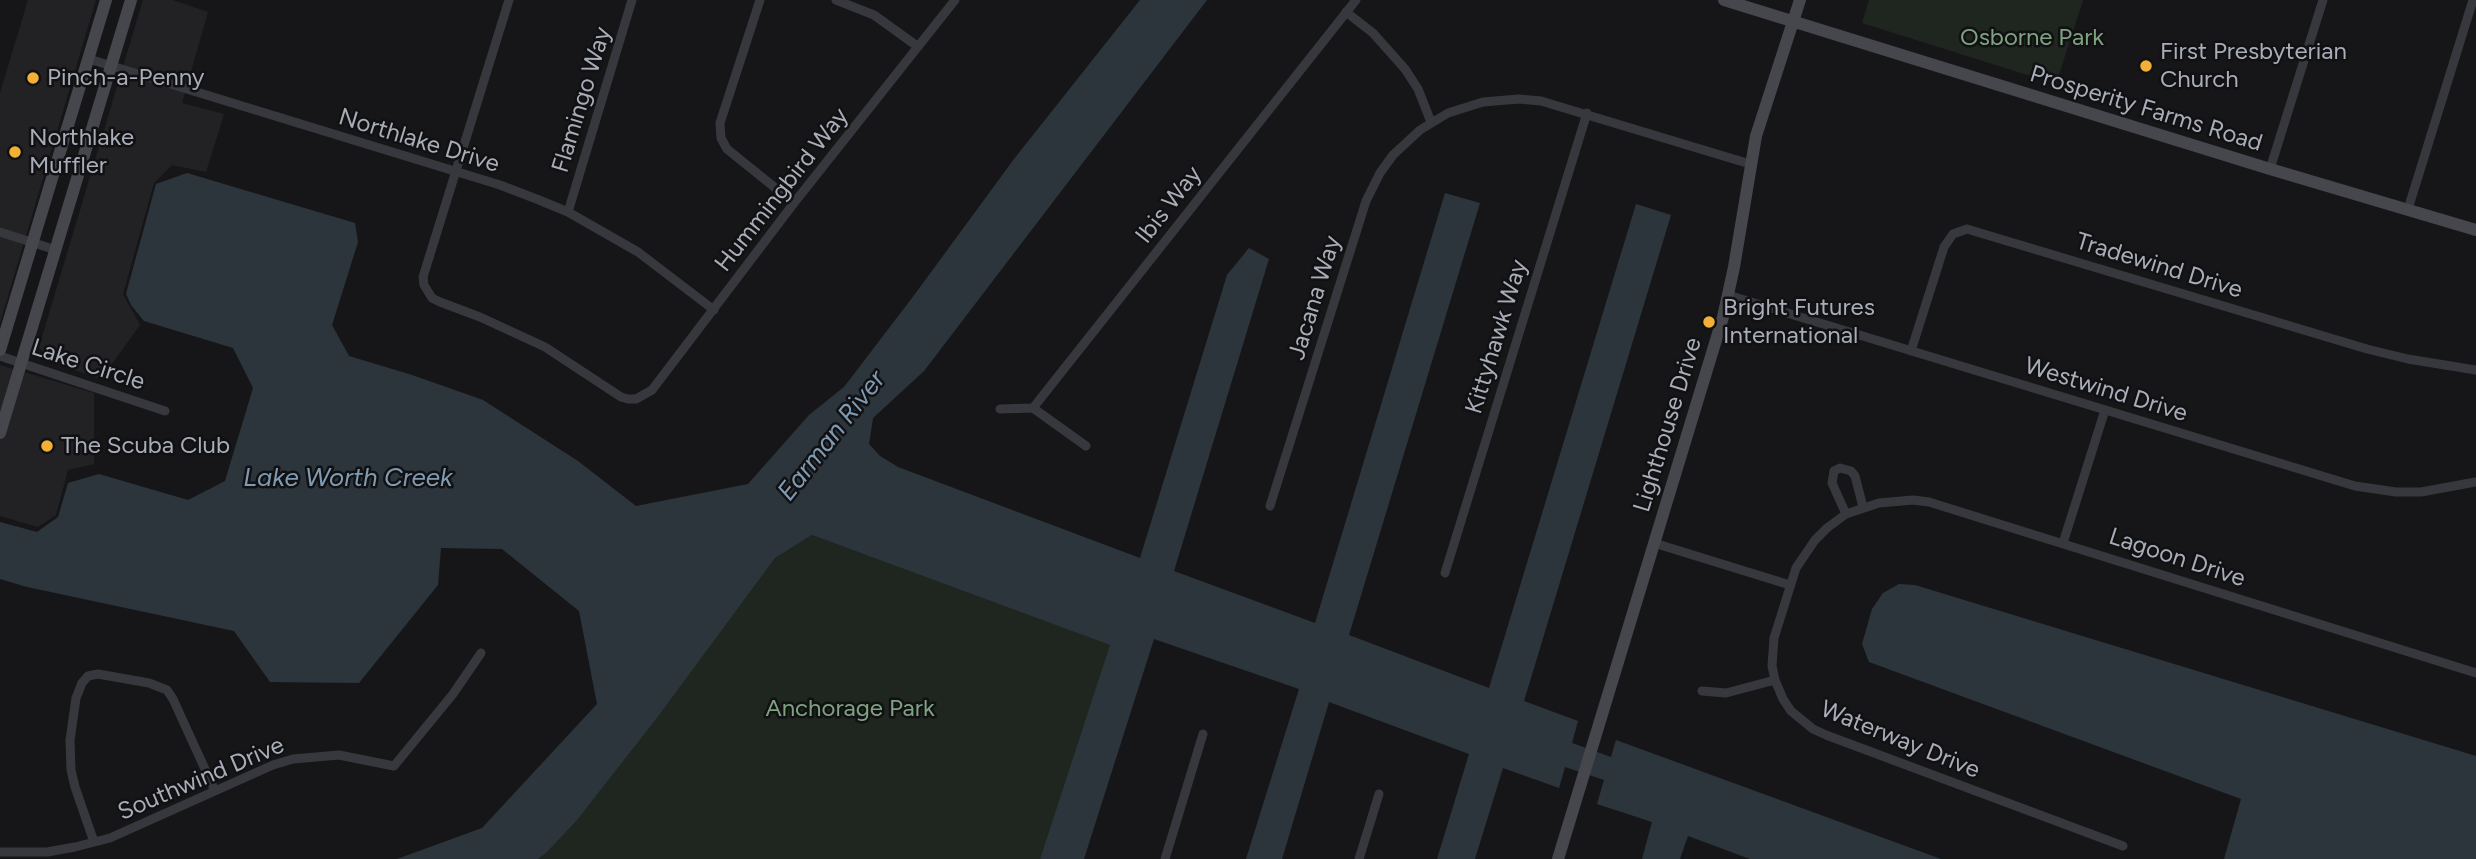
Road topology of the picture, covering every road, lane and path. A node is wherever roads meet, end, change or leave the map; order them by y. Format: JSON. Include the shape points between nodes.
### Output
{"nodes":[{"id":1,"x":106,"y":0,"type":"edge"},
{"id":2,"x":131,"y":0,"type":"edge"},
{"id":3,"x":509,"y":0,"type":"edge"},
{"id":4,"x":632,"y":0,"type":"edge"},
{"id":5,"x":760,"y":0,"type":"edge"},
{"id":6,"x":836,"y":0,"type":"edge"},
{"id":7,"x":955,"y":0,"type":"edge"},
{"id":8,"x":1356,"y":0,"type":"edge"},
{"id":9,"x":1724,"y":0,"type":"edge"},
{"id":10,"x":1800,"y":0,"type":"edge"},
{"id":11,"x":2323,"y":0,"type":"edge"},
{"id":12,"x":2473,"y":0,"type":"edge"},
{"id":13,"x":1346,"y":12,"type":"junction"},
{"id":14,"x":1793,"y":21,"type":"junction"},
{"id":15,"x":918,"y":46,"type":"junction"},
{"id":16,"x":89,"y":59,"type":"junction"},
{"id":17,"x":111,"y":66,"type":"junction"},
{"id":18,"x":1587,"y":113,"type":"junction"},
{"id":19,"x":1431,"y":122,"type":"junction"},
{"id":20,"x":1750,"y":164,"type":"junction"},
{"id":21,"x":2270,"y":169,"type":"junction"},
{"id":22,"x":457,"y":172,"type":"junction"},
{"id":23,"x":794,"y":203,"type":"junction"},
{"id":24,"x":2408,"y":209,"type":"junction"},
{"id":25,"x":568,"y":212,"type":"junction"},
{"id":26,"x":2476,"y":230,"type":"edge"},
{"id":27,"x":0,"y":232,"type":"edge"},
{"id":28,"x":33,"y":242,"type":"junction"},
{"id":29,"x":56,"y":250,"type":"junction"},
{"id":30,"x":1728,"y":295,"type":"junction"},
{"id":31,"x":714,"y":310,"type":"junction"},
{"id":32,"x":0,"y":350,"type":"edge"},
{"id":33,"x":1911,"y":351,"type":"junction"},
{"id":34,"x":0,"y":356,"type":"edge"},
{"id":35,"x":21,"y":364,"type":"junction"},
{"id":36,"x":2476,"y":370,"type":"edge"},
{"id":37,"x":1033,"y":408,"type":"junction"},
{"id":38,"x":1000,"y":409,"type":"dead end"},
{"id":39,"x":2105,"y":410,"type":"junction"},
{"id":40,"x":165,"y":411,"type":"dead end"},
{"id":41,"x":0,"y":433,"type":"edge"},
{"id":42,"x":1086,"y":446,"type":"dead end"},
{"id":43,"x":2476,"y":482,"type":"edge"},
{"id":44,"x":1270,"y":506,"type":"dead end"},
{"id":45,"x":1863,"y":507,"type":"junction"},
{"id":46,"x":1846,"y":514,"type":"junction"},
{"id":47,"x":1654,"y":543,"type":"junction"},
{"id":48,"x":2063,"y":543,"type":"junction"},
{"id":49,"x":1445,"y":573,"type":"dead end"},
{"id":50,"x":1790,"y":585,"type":"junction"},
{"id":51,"x":481,"y":653,"type":"dead end"},
{"id":52,"x":2476,"y":673,"type":"edge"},
{"id":53,"x":1775,"y":680,"type":"junction"},
{"id":54,"x":1702,"y":691,"type":"dead end"},
{"id":55,"x":1203,"y":734,"type":"dead end"},
{"id":56,"x":215,"y":791,"type":"junction"},
{"id":57,"x":1379,"y":794,"type":"dead end"},
{"id":58,"x":94,"y":842,"type":"junction"},
{"id":59,"x":2123,"y":846,"type":"dead end"},
{"id":60,"x":0,"y":852,"type":"edge"},
{"id":61,"x":1165,"y":859,"type":"edge"},
{"id":62,"x":1359,"y":859,"type":"edge"},
{"id":63,"x":1558,"y":859,"type":"edge"}],
"edges":[{"from":1,"to":16,"type":"street"},
{"from":2,"to":17,"type":"street"},
{"from":3,"to":22,"type":"street"},
{"from":4,"to":25,"type":"street","name":"Flamingo Way"},
{"from":5,"to":23,"type":"street","via":[[720,123],[720,138],[727,149]]},
{"from":6,"to":15,"type":"street","via":[[874,15]]},
{"from":7,"to":15,"type":"street","name":"Hummingbird Way"},
{"from":8,"to":13,"type":"street","name":"Ibis Way"},
{"from":9,"to":14,"type":"street","name":"Prosperity Farms Road"},
{"from":10,"to":14,"type":"street","name":"Lighthouse Drive"},
{"from":11,"to":21,"type":"street"},
{"from":12,"to":24,"type":"street"},
{"from":13,"to":19,"type":"street","via":[[1373,33],[1405,69]]},
{"from":13,"to":37,"type":"street","name":"Ibis Way"},
{"from":14,"to":20,"type":"street","name":"Lighthouse Drive"},
{"from":14,"to":21,"type":"street","name":"Prosperity Farms Road"},
{"from":15,"to":23,"type":"street","name":"Hummingbird Way"},
{"from":16,"to":17,"type":"street","name":"Northlake Drive"},
{"from":16,"to":28,"type":"street"},
{"from":17,"to":22,"type":"street","name":"Northlake Drive"},
{"from":17,"to":29,"type":"street"},
{"from":18,"to":19,"type":"street","via":[[1541,101],[1497,99],[1468,105]]},
{"from":18,"to":20,"type":"street"},
{"from":18,"to":49,"type":"street","name":"Kittyhawk Way"},
{"from":19,"to":44,"type":"street","name":"Jacana Way","via":[[1393,155],[1366,201]]},
{"from":20,"to":30,"type":"street","name":"Lighthouse Drive"},
{"from":21,"to":24,"type":"street","name":"Prosperity Farms Road"},
{"from":22,"to":25,"type":"street","name":"Northlake Drive"},
{"from":22,"to":31,"type":"street","name":"Hummingbird Way","via":[[424,277],[432,298],[513,331],[621,397],[636,399],[652,390]]},
{"from":23,"to":31,"type":"street","name":"Hummingbird Way"},
{"from":24,"to":26,"type":"street","name":"Prosperity Farms Road"},
{"from":25,"to":31,"type":"street","name":"Northlake Drive","via":[[638,252]]},
{"from":27,"to":28,"type":"street"},
{"from":28,"to":29,"type":"street"},
{"from":28,"to":32,"type":"street"},
{"from":29,"to":35,"type":"street"},
{"from":30,"to":33,"type":"street","name":"Westwind Drive"},
{"from":30,"to":47,"type":"street","name":"Lighthouse Drive"},
{"from":33,"to":36,"type":"street","name":"Tradewind Drive","via":[[1944,247],[1953,234],[1967,229],[2367,349]]},
{"from":33,"to":39,"type":"street","name":"Westwind Drive"},
{"from":34,"to":35,"type":"street","name":"Lake Circle"},
{"from":35,"to":40,"type":"street","name":"Lake Circle"},
{"from":35,"to":41,"type":"street"},
{"from":37,"to":38,"type":"street"},
{"from":37,"to":42,"type":"street"},
{"from":39,"to":43,"type":"street","name":"Westwind Drive","via":[[2371,490],[2421,492]]},
{"from":39,"to":48,"type":"street"},
{"from":45,"to":46,"type":"street","name":"Lagoon Drive"},
{"from":45,"to":46,"type":"street","via":[[1855,476],[1840,468],[1834,471],[1832,483]]},
{"from":45,"to":48,"type":"street","name":"Lagoon Drive","via":[[1896,500],[1929,502]]},
{"from":46,"to":50,"type":"street","name":"Lagoon Drive","via":[[1815,540]]},
{"from":47,"to":50,"type":"street"},
{"from":47,"to":63,"type":"street","name":"Lighthouse Drive"},
{"from":48,"to":52,"type":"street","name":"Lagoon Drive"},
{"from":50,"to":53,"type":"street","name":"Waterway Drive","via":[[1774,638]]},
{"from":51,"to":56,"type":"street","name":"Southwind Drive","via":[[394,766],[349,756],[307,756],[273,765]]},
{"from":53,"to":54,"type":"street","via":[[1726,693]]},
{"from":53,"to":59,"type":"street","name":"Waterway Drive","via":[[1791,711],[1819,732]]},
{"from":55,"to":61,"type":"street"},
{"from":56,"to":58,"type":"street","name":"Southwind Drive"},
{"from":56,"to":58,"type":"street","via":[[167,690],[149,683],[88,676],[76,698],[71,770]]},
{"from":57,"to":62,"type":"street"},
{"from":58,"to":60,"type":"street","name":"Southwind Drive","via":[[47,852]]}]}
